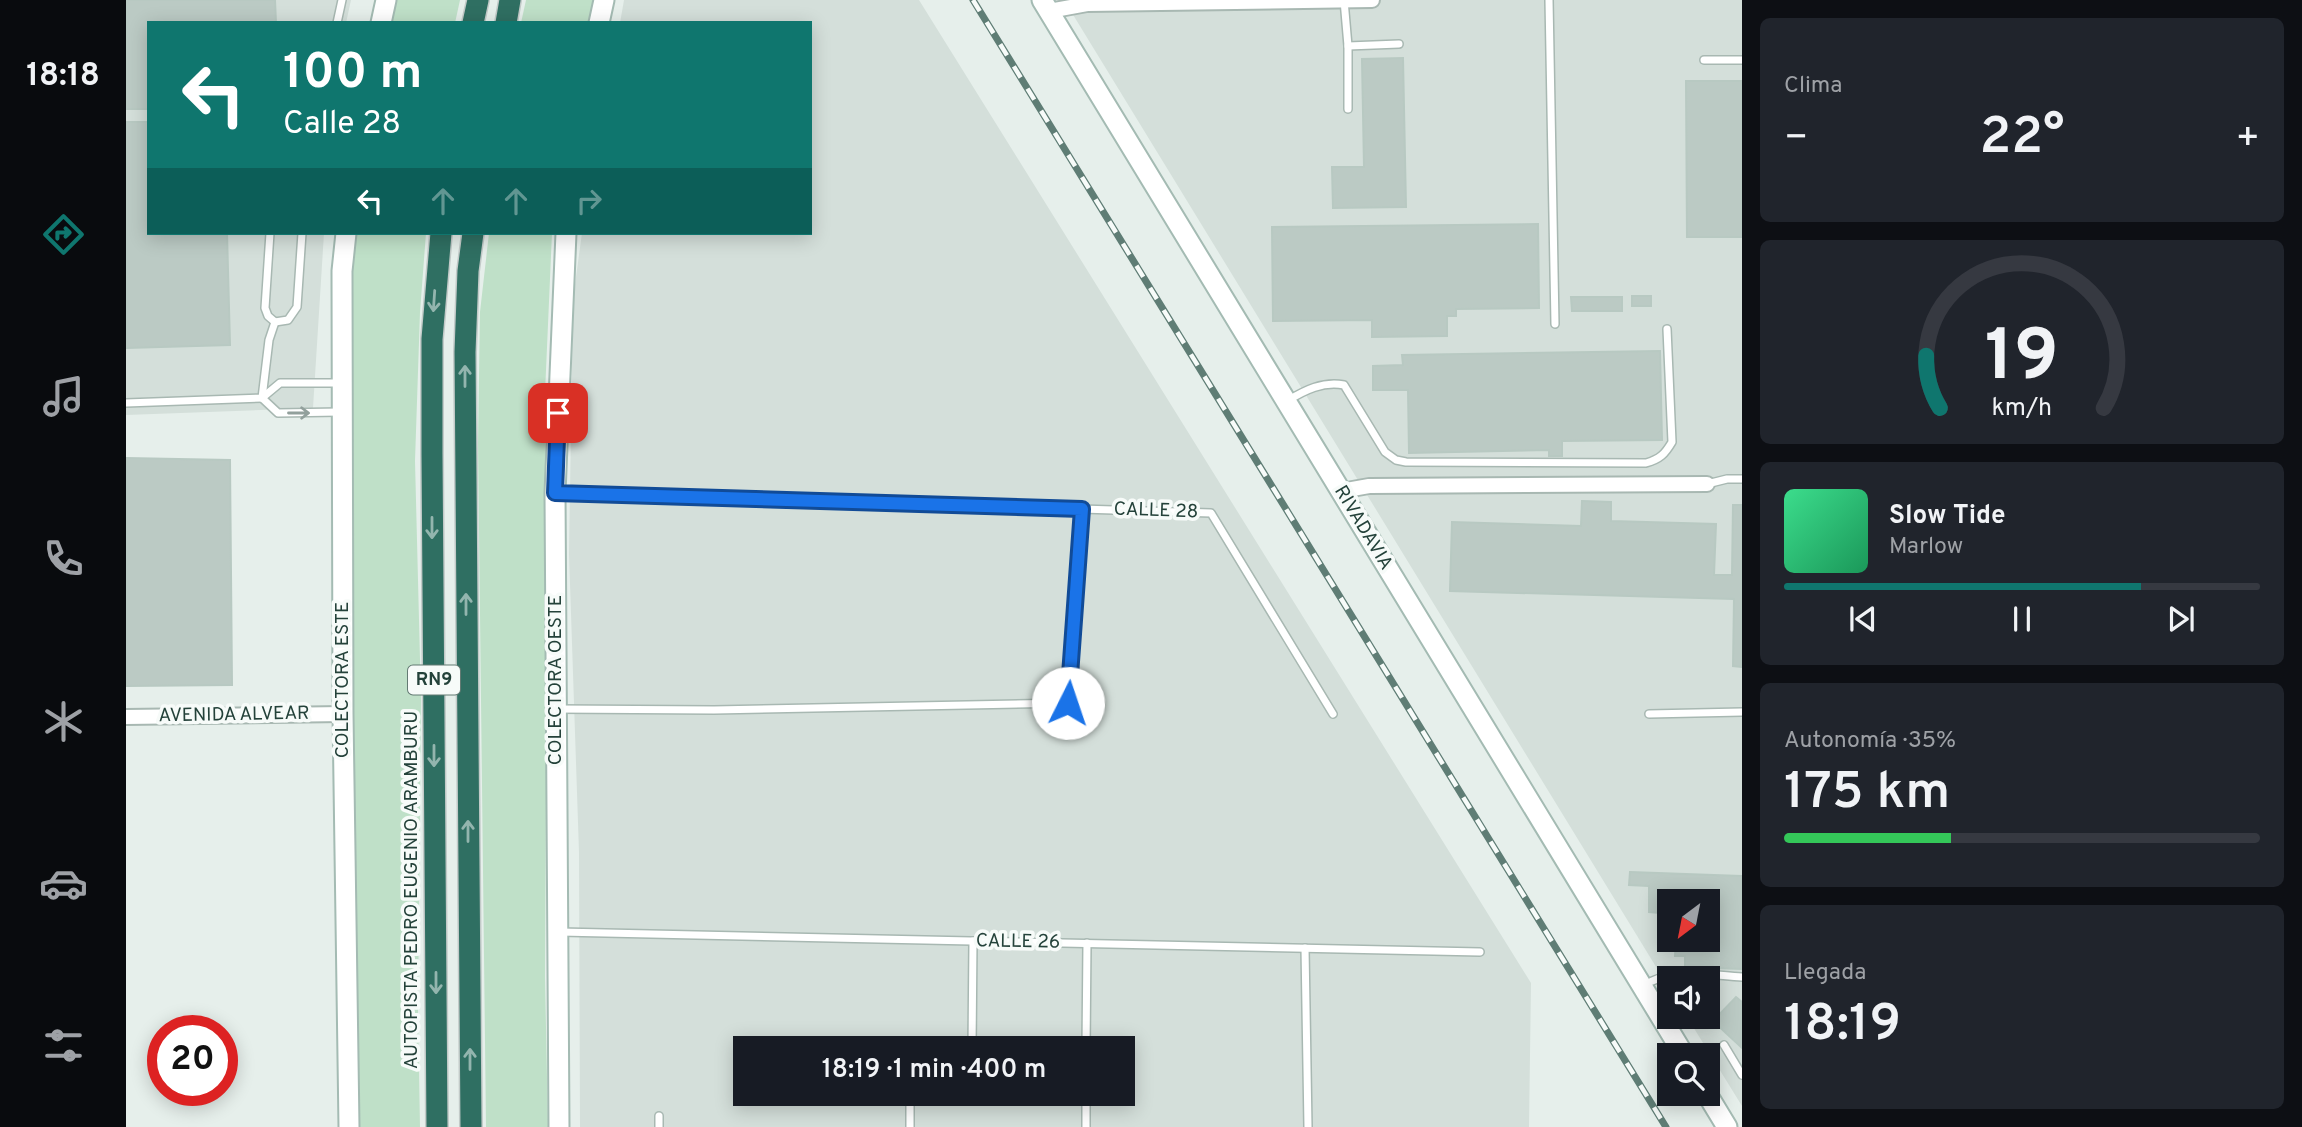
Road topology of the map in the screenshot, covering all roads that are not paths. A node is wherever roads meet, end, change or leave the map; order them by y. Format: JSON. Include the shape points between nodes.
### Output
{"nodes":[{"id":1,"x":342,"y":0,"type":"edge"},
{"id":2,"x":386,"y":0,"type":"edge"},
{"id":3,"x":478,"y":0,"type":"edge"},
{"id":4,"x":510,"y":0,"type":"edge"},
{"id":5,"x":604,"y":0,"type":"edge"},
{"id":6,"x":1344,"y":0,"type":"edge"},
{"id":7,"x":1372,"y":0,"type":"edge"},
{"id":8,"x":1549,"y":0,"type":"edge"},
{"id":9,"x":1046,"y":6,"type":"edge"},
{"id":10,"x":337,"y":21,"type":"edge"},
{"id":11,"x":381,"y":21,"type":"edge"},
{"id":12,"x":473,"y":21,"type":"edge"},
{"id":13,"x":506,"y":21,"type":"edge"},
{"id":14,"x":599,"y":21,"type":"edge"},
{"id":15,"x":1399,"y":44,"type":"dead end"},
{"id":16,"x":1349,"y":46,"type":"junction"},
{"id":17,"x":1704,"y":60,"type":"dead end"},
{"id":18,"x":1742,"y":60,"type":"edge"},
{"id":19,"x":1348,"y":109,"type":"dead end"},
{"id":20,"x":270,"y":235,"type":"edge"},
{"id":21,"x":302,"y":235,"type":"edge"},
{"id":22,"x":346,"y":235,"type":"edge"},
{"id":23,"x":441,"y":235,"type":"edge"},
{"id":24,"x":473,"y":235,"type":"edge"},
{"id":25,"x":566,"y":235,"type":"edge"},
{"id":26,"x":275,"y":322,"type":"junction"},
{"id":27,"x":1555,"y":324,"type":"dead end"},
{"id":28,"x":1667,"y":328,"type":"dead end"},
{"id":29,"x":342,"y":383,"type":"junction"},
{"id":30,"x":262,"y":398,"type":"junction"},
{"id":31,"x":1286,"y":401,"type":"junction"},
{"id":32,"x":126,"y":403,"type":"edge"},
{"id":33,"x":342,"y":412,"type":"junction"},
{"id":34,"x":1742,"y":479,"type":"edge"},
{"id":35,"x":1707,"y":484,"type":"joint"},
{"id":36,"x":1341,"y":491,"type":"junction"},
{"id":37,"x":555,"y":493,"type":"junction"},
{"id":38,"x":1082,"y":509,"type":"junction"},
{"id":39,"x":556,"y":709,"type":"junction"},
{"id":40,"x":1742,"y":712,"type":"edge"},
{"id":41,"x":1649,"y":713,"type":"dead end"},
{"id":42,"x":343,"y":714,"type":"junction"},
{"id":43,"x":1333,"y":714,"type":"dead end"},
{"id":44,"x":126,"y":717,"type":"edge"},
{"id":45,"x":556,"y":932,"type":"junction"},
{"id":46,"x":973,"y":941,"type":"junction"},
{"id":47,"x":1087,"y":943,"type":"junction"},
{"id":48,"x":1306,"y":948,"type":"junction"},
{"id":49,"x":1480,"y":952,"type":"dead end"},
{"id":50,"x":1742,"y":977,"type":"edge"},
{"id":51,"x":1642,"y":987,"type":"junction"},
{"id":52,"x":972,"y":1036,"type":"edge"},
{"id":53,"x":1086,"y":1036,"type":"edge"},
{"id":54,"x":1677,"y":1043,"type":"edge"},
{"id":55,"x":1724,"y":1045,"type":"dead end"},
{"id":56,"x":1742,"y":1075,"type":"edge"},
{"id":57,"x":910,"y":1106,"type":"edge"},
{"id":58,"x":1086,"y":1106,"type":"edge"},
{"id":59,"x":1714,"y":1106,"type":"edge"},
{"id":60,"x":659,"y":1116,"type":"dead end"},
{"id":61,"x":349,"y":1127,"type":"edge"},
{"id":62,"x":437,"y":1127,"type":"edge"},
{"id":63,"x":471,"y":1127,"type":"edge"},
{"id":64,"x":559,"y":1127,"type":"edge"},
{"id":65,"x":659,"y":1127,"type":"edge"},
{"id":66,"x":910,"y":1127,"type":"edge"},
{"id":67,"x":1086,"y":1127,"type":"edge"},
{"id":68,"x":1308,"y":1127,"type":"edge"},
{"id":69,"x":1727,"y":1127,"type":"edge"}],
"edges":[{"from":1,"to":10,"type":"lane"},
{"from":2,"to":11,"type":"street"},
{"from":3,"to":12,"type":"highway"},
{"from":4,"to":13,"type":"highway"},
{"from":5,"to":14,"type":"street"},
{"from":6,"to":7,"type":"street"},
{"from":6,"to":9,"type":"street"},
{"from":6,"to":16,"type":"lane"},
{"from":8,"to":27,"type":"lane"},
{"from":9,"to":31,"type":"street","name":"RIVADAVIA"},
{"from":15,"to":16,"type":"lane"},
{"from":16,"to":19,"type":"lane"},
{"from":17,"to":18,"type":"lane"},
{"from":20,"to":26,"type":"lane","via":[[265,308]]},
{"from":21,"to":26,"type":"lane","via":[[297,307],[288,320]]},
{"from":22,"to":29,"type":"street","name":"COLECTORA ESTE"},
{"from":23,"to":62,"type":"highway","name":"AUTOPISTA PEDRO EUGENIO ARAMBURU","number":"RN9","one_way":true,"via":[[433,312],[432,429]]},
{"from":63,"to":24,"type":"highway","number":"RN9","one_way":true,"via":[[465,352]]},
{"from":25,"to":37,"type":"street","name":"COLECTORA OESTE"},
{"from":26,"to":30,"type":"lane"},
{"from":28,"to":31,"type":"lane","via":[[1672,442],[1658,460],[1646,463],[1406,462],[1385,452],[1344,385],[1316,386]]},
{"from":29,"to":30,"type":"lane","via":[[281,383]]},
{"from":29,"to":33,"type":"street","name":"COLECTORA ESTE"},
{"from":30,"to":32,"type":"lane"},
{"from":30,"to":33,"type":"lane","one_way":true,"via":[[278,413]]},
{"from":31,"to":36,"type":"street","name":"RIVADAVIA"},
{"from":33,"to":42,"type":"street","name":"COLECTORA ESTE"},
{"from":34,"to":35,"type":"lane"},
{"from":35,"to":36,"type":"street","via":[[1369,486]]},
{"from":36,"to":51,"type":"street","name":"RIVADAVIA"},
{"from":37,"to":38,"type":"lane","name":"CALLE 28"},
{"from":37,"to":39,"type":"street","name":"COLECTORA OESTE"},
{"from":38,"to":39,"type":"lane","via":[[1068,703]]},
{"from":38,"to":43,"type":"lane","name":"CALLE 28","via":[[1211,513]]},
{"from":39,"to":45,"type":"street","name":"COLECTORA OESTE"},
{"from":40,"to":41,"type":"lane"},
{"from":42,"to":44,"type":"street","name":"AVENIDA ALVEAR"},
{"from":42,"to":61,"type":"street","name":"COLECTORA ESTE"},
{"from":45,"to":46,"type":"lane","name":"CALLE 26"},
{"from":45,"to":64,"type":"street","name":"COLECTORA OESTE"},
{"from":46,"to":47,"type":"lane","name":"CALLE 26"},
{"from":46,"to":52,"type":"lane"},
{"from":47,"to":48,"type":"lane","name":"CALLE 26"},
{"from":47,"to":53,"type":"lane"},
{"from":48,"to":49,"type":"lane","name":"CALLE 26"},
{"from":48,"to":68,"type":"lane"},
{"from":50,"to":51,"type":"lane","via":[[1678,973]]},
{"from":51,"to":54,"type":"street","name":"RIVADAVIA"},
{"from":55,"to":56,"type":"lane"},
{"from":57,"to":66,"type":"lane"},
{"from":58,"to":67,"type":"lane"},
{"from":59,"to":69,"type":"street"},
{"from":60,"to":65,"type":"lane"}]}
